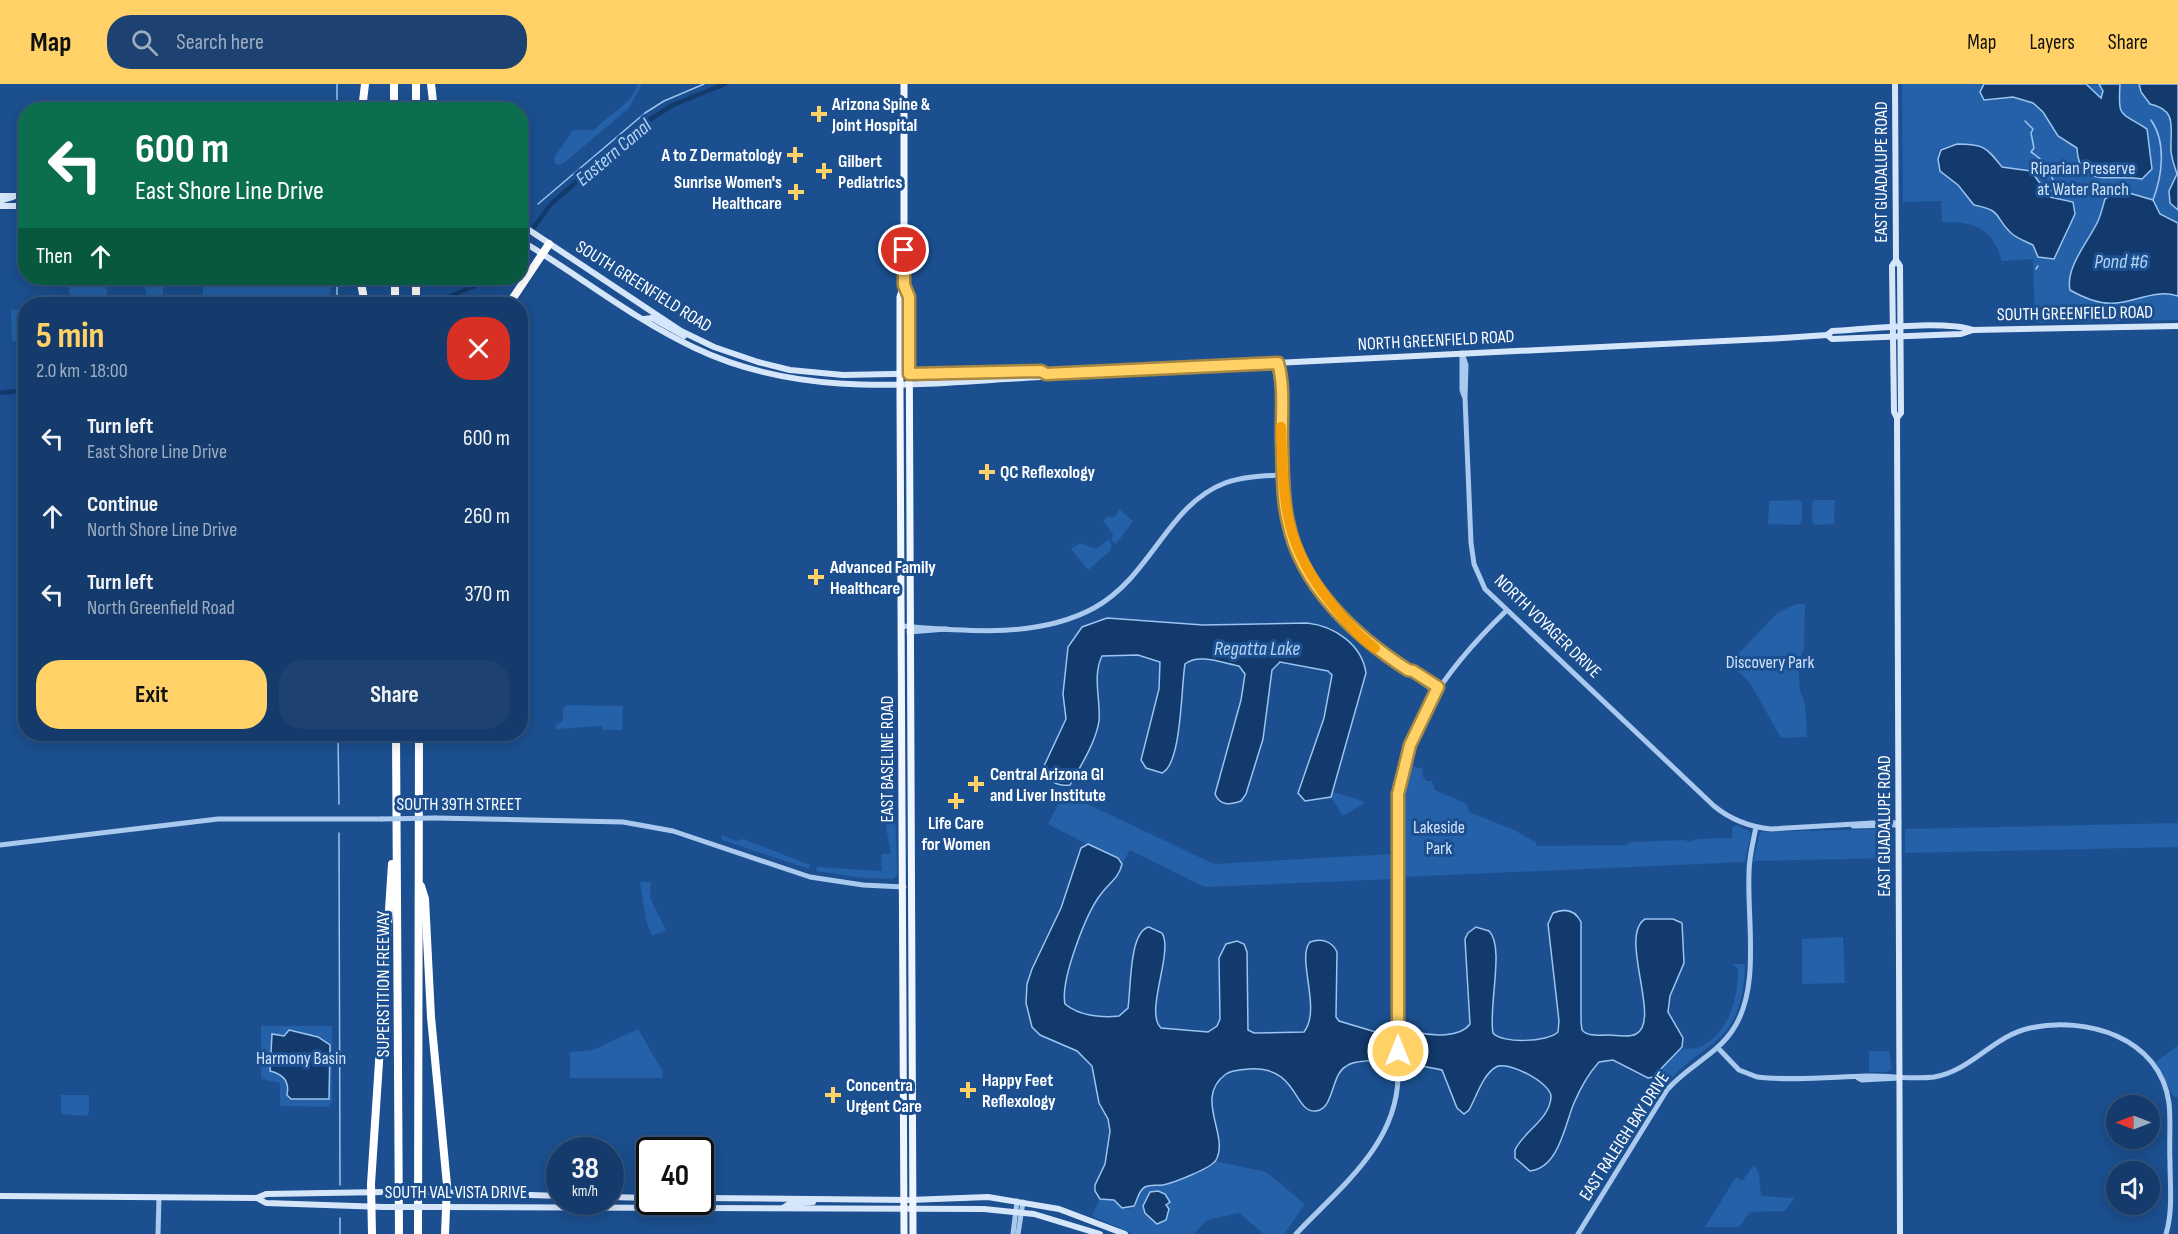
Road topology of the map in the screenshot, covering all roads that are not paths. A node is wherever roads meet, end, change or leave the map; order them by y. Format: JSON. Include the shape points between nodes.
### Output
{"nodes":[{"id":1,"x":365,"y":84,"type":"edge"},
{"id":2,"x":394,"y":84,"type":"edge"},
{"id":3,"x":416,"y":84,"type":"edge"},
{"id":4,"x":431,"y":84,"type":"edge"},
{"id":5,"x":904,"y":84,"type":"edge"},
{"id":6,"x":1895,"y":84,"type":"edge"},
{"id":7,"x":363,"y":102,"type":"edge"},
{"id":8,"x":394,"y":102,"type":"edge"},
{"id":9,"x":416,"y":102,"type":"edge"},
{"id":10,"x":433,"y":102,"type":"edge"},
{"id":11,"x":0,"y":196,"type":"edge"},
{"id":12,"x":13,"y":196,"type":"junction"},
{"id":13,"x":18,"y":196,"type":"edge"},
{"id":14,"x":0,"y":201,"type":"edge"},
{"id":15,"x":0,"y":206,"type":"edge"},
{"id":16,"x":18,"y":206,"type":"edge"},
{"id":17,"x":528,"y":229,"type":"edge"},
{"id":18,"x":528,"y":244,"type":"edge"},
{"id":19,"x":549,"y":244,"type":"junction"},
{"id":20,"x":543,"y":254,"type":"junction"},
{"id":21,"x":528,"y":276,"type":"edge"},
{"id":22,"x":904,"y":285,"type":"junction"},
{"id":23,"x":595,"y":287,"type":"junction"},
{"id":24,"x":649,"y":312,"type":"junction"},
{"id":25,"x":644,"y":319,"type":"junction"},
{"id":26,"x":2178,"y":326,"type":"edge"},
{"id":27,"x":1896,"y":328,"type":"junction"},
{"id":28,"x":1973,"y":330,"type":"junction"},
{"id":29,"x":1827,"y":335,"type":"junction"},
{"id":30,"x":1896,"y":336,"type":"junction"},
{"id":31,"x":699,"y":340,"type":"junction"},
{"id":32,"x":1462,"y":353,"type":"junction"},
{"id":33,"x":1278,"y":363,"type":"junction"},
{"id":34,"x":909,"y":374,"type":"junction"},
{"id":35,"x":900,"y":375,"type":"junction"},
{"id":36,"x":981,"y":377,"type":"junction"},
{"id":37,"x":900,"y":384,"type":"junction"},
{"id":38,"x":909,"y":384,"type":"junction"},
{"id":39,"x":1283,"y":475,"type":"junction"},
{"id":40,"x":910,"y":520,"type":"junction"},
{"id":41,"x":900,"y":522,"type":"junction"},
{"id":42,"x":1506,"y":611,"type":"junction"},
{"id":43,"x":901,"y":629,"type":"junction"},
{"id":44,"x":910,"y":629,"type":"junction"},
{"id":45,"x":1437,"y":690,"type":"junction"},
{"id":46,"x":901,"y":703,"type":"junction"},
{"id":47,"x":910,"y":703,"type":"junction"},
{"id":48,"x":396,"y":741,"type":"edge"},
{"id":49,"x":419,"y":741,"type":"edge"},
{"id":50,"x":397,"y":809,"type":"junction"},
{"id":51,"x":1899,"y":824,"type":"junction"},
{"id":52,"x":1756,"y":827,"type":"junction"},
{"id":53,"x":0,"y":845,"type":"edge"},
{"id":54,"x":418,"y":876,"type":"junction"},
{"id":55,"x":902,"y":887,"type":"junction"},
{"id":56,"x":911,"y":887,"type":"junction"},
{"id":57,"x":1718,"y":1048,"type":"junction"},
{"id":58,"x":1900,"y":1078,"type":"junction"},
{"id":59,"x":903,"y":1107,"type":"junction"},
{"id":60,"x":912,"y":1131,"type":"junction"},
{"id":61,"x":371,"y":1192,"type":"junction"},
{"id":62,"x":447,"y":1192,"type":"junction"},
{"id":63,"x":0,"y":1196,"type":"edge"},
{"id":64,"x":546,"y":1196,"type":"edge"},
{"id":65,"x":159,"y":1197,"type":"junction"},
{"id":66,"x":257,"y":1198,"type":"junction"},
{"id":67,"x":714,"y":1198,"type":"edge"},
{"id":68,"x":818,"y":1199,"type":"junction"},
{"id":69,"x":909,"y":1200,"type":"junction"},
{"id":70,"x":1020,"y":1201,"type":"junction"},
{"id":71,"x":370,"y":1207,"type":"junction"},
{"id":72,"x":447,"y":1208,"type":"junction"},
{"id":73,"x":783,"y":1209,"type":"junction"},
{"id":74,"x":908,"y":1210,"type":"junction"},
{"id":75,"x":1018,"y":1212,"type":"junction"},
{"id":76,"x":158,"y":1234,"type":"edge"},
{"id":77,"x":372,"y":1234,"type":"edge"},
{"id":78,"x":399,"y":1234,"type":"edge"},
{"id":79,"x":418,"y":1234,"type":"edge"},
{"id":80,"x":445,"y":1234,"type":"edge"},
{"id":81,"x":904,"y":1234,"type":"edge"},
{"id":82,"x":913,"y":1234,"type":"edge"},
{"id":83,"x":1013,"y":1234,"type":"edge"},
{"id":84,"x":1018,"y":1234,"type":"edge"},
{"id":85,"x":1100,"y":1234,"type":"edge"},
{"id":86,"x":1125,"y":1234,"type":"edge"},
{"id":87,"x":1296,"y":1234,"type":"edge"},
{"id":88,"x":1578,"y":1234,"type":"edge"},
{"id":89,"x":1900,"y":1234,"type":"edge"},
{"id":90,"x":2166,"y":1234,"type":"edge"}],
"edges":[{"from":1,"to":7,"type":"highway"},
{"from":2,"to":8,"type":"highway"},
{"from":3,"to":9,"type":"highway"},
{"from":4,"to":10,"type":"highway"},
{"from":5,"to":22,"type":"main road","name":"EAST BASELINE ROAD"},
{"from":6,"to":27,"type":"main road","name":"EAST GUADALUPE ROAD","via":[[1896,260],[1892,266]]},
{"from":11,"to":12,"type":"main road"},
{"from":12,"to":13,"type":"main road"},
{"from":12,"to":14,"type":"main road"},
{"from":15,"to":16,"type":"main road"},
{"from":17,"to":19,"type":"main road","name":"SOUTH GREENFIELD ROAD"},
{"from":18,"to":20,"type":"main road","name":"SOUTH GREENFIELD ROAD"},
{"from":19,"to":20,"type":"highway"},
{"from":19,"to":24,"type":"main road","name":"SOUTH GREENFIELD ROAD"},
{"from":20,"to":21,"type":"highway"},
{"from":20,"to":23,"type":"main road","name":"SOUTH GREENFIELD ROAD"},
{"from":22,"to":34,"type":"main road","name":"EAST BASELINE ROAD","via":[[909,297]]},
{"from":22,"to":35,"type":"main road","name":"EAST BASELINE ROAD","via":[[900,297]]},
{"from":23,"to":24,"type":"main road","via":[[641,312]]},
{"from":23,"to":25,"type":"main road","name":"SOUTH GREENFIELD ROAD"},
{"from":24,"to":31,"type":"main road","name":"SOUTH GREENFIELD ROAD"},
{"from":25,"to":31,"type":"main road","via":[[649,317],[678,334]]},
{"from":25,"to":37,"type":"main road","name":"SOUTH GREENFIELD ROAD","via":[[713,356],[774,376],[829,385]]},
{"from":26,"to":28,"type":"main road","name":"SOUTH GREENFIELD ROAD"},
{"from":27,"to":28,"type":"main road","name":"SOUTH GREENFIELD ROAD","via":[[1961,326]]},
{"from":27,"to":29,"type":"main road","name":"NORTH GREENFIELD ROAD","via":[[1832,331]]},
{"from":27,"to":30,"type":"main road","name":"EAST GUADALUPE ROAD"},
{"from":28,"to":30,"type":"main road"},
{"from":29,"to":30,"type":"main road","name":"NORTH GREENFIELD ROAD","via":[[1832,339]]},
{"from":29,"to":32,"type":"main road","name":"NORTH GREENFIELD ROAD"},
{"from":30,"to":51,"type":"main road","name":"EAST GUADALUPE ROAD","via":[[1901,413],[1897,418]]},
{"from":31,"to":35,"type":"main road","name":"SOUTH GREENFIELD ROAD","via":[[790,370]]},
{"from":32,"to":33,"type":"main road","name":"NORTH GREENFIELD ROAD"},
{"from":32,"to":42,"type":"street","name":"NORTH VOYAGER DRIVE","via":[[1474,564],[1485,589]]},
{"from":33,"to":36,"type":"main road","name":"NORTH GREENFIELD ROAD","via":[[1046,374],[1041,371]]},
{"from":33,"to":39,"type":"street","via":[[1275,371]]},
{"from":34,"to":35,"type":"main road","name":"NORTH GREENFIELD ROAD"},
{"from":34,"to":36,"type":"main road","name":"NORTH GREENFIELD ROAD"},
{"from":34,"to":38,"type":"main road","name":"EAST BASELINE ROAD"},
{"from":35,"to":37,"type":"main road","name":"EAST BASELINE ROAD"},
{"from":36,"to":38,"type":"main road","name":"NORTH GREENFIELD ROAD"},
{"from":37,"to":38,"type":"main road","name":"NORTH GREENFIELD ROAD"},
{"from":37,"to":41,"type":"main road","name":"EAST BASELINE ROAD"},
{"from":38,"to":40,"type":"main road","name":"EAST BASELINE ROAD"},
{"from":39,"to":44,"type":"street","via":[[1238,479],[1200,497],[1179,517],[1131,580],[1079,615],[1024,629]]},
{"from":39,"to":45,"type":"street","via":[[1290,531],[1317,585],[1362,637]]},
{"from":40,"to":41,"type":"main road"},
{"from":40,"to":44,"type":"main road","name":"EAST BASELINE ROAD"},
{"from":41,"to":43,"type":"main road","name":"EAST BASELINE ROAD"},
{"from":42,"to":45,"type":"street"},
{"from":42,"to":52,"type":"street","name":"NORTH VOYAGER DRIVE","via":[[1721,811]]},
{"from":43,"to":44,"type":"street"},
{"from":43,"to":46,"type":"main road","name":"EAST BASELINE ROAD"},
{"from":44,"to":47,"type":"main road","name":"EAST BASELINE ROAD"},
{"from":45,"to":87,"type":"street","via":[[1410,745],[1398,801],[1396,1104],[1382,1139],[1370,1155]]},
{"from":46,"to":47,"type":"main road"},
{"from":46,"to":55,"type":"main road","name":"EAST BASELINE ROAD"},
{"from":47,"to":56,"type":"main road","name":"EAST BASELINE ROAD"},
{"from":48,"to":50,"type":"highway","name":"SUPERSTITION FREEWAY"},
{"from":49,"to":54,"type":"highway","name":"SUPERSTITION FREEWAY"},
{"from":50,"to":61,"type":"highway"},
{"from":50,"to":78,"type":"highway","name":"SUPERSTITION FREEWAY"},
{"from":51,"to":52,"type":"street","via":[[1777,830]]},
{"from":51,"to":58,"type":"main road","name":"EAST GUADALUPE ROAD"},
{"from":52,"to":57,"type":"street","name":"EAST RALEIGH BAY DRIVE","via":[[1749,866],[1748,993],[1737,1024]]},
{"from":53,"to":55,"type":"street","name":"SOUTH 39TH STREET","bridge":true,"via":[[218,819],[623,822],[673,831],[810,877]]},
{"from":54,"to":62,"type":"highway","via":[[425,899]]},
{"from":54,"to":79,"type":"highway","name":"SUPERSTITION FREEWAY"},
{"from":55,"to":56,"type":"street","name":"SOUTH 39TH STREET"},
{"from":55,"to":59,"type":"main road","name":"EAST BASELINE ROAD"},
{"from":56,"to":60,"type":"main road","name":"EAST BASELINE ROAD"},
{"from":57,"to":58,"type":"street","via":[[1739,1070],[1757,1077]]},
{"from":57,"to":88,"type":"street","name":"EAST RALEIGH BAY DRIVE","via":[[1667,1090]]},
{"from":58,"to":89,"type":"main road","name":"EAST GUADALUPE ROAD"},
{"from":58,"to":90,"type":"street","via":[[1935,1077],[1956,1070],[1996,1041],[2029,1028],[2089,1027],[2129,1042],[2153,1066],[2169,1101],[2170,1209]]},
{"from":59,"to":60,"type":"main road","via":[[908,1111]]},
{"from":59,"to":69,"type":"main road","name":"EAST BASELINE ROAD"},
{"from":60,"to":69,"type":"main road","name":"EAST BASELINE ROAD"},
{"from":61,"to":62,"type":"main road","name":"SOUTH VAL VISTA DRIVE","bridge":true},
{"from":61,"to":66,"type":"main road","name":"SOUTH VAL VISTA DRIVE","via":[[266,1194]]},
{"from":61,"to":71,"type":"highway"},
{"from":62,"to":64,"type":"main road","name":"SOUTH VAL VISTA DRIVE"},
{"from":62,"to":72,"type":"highway"},
{"from":63,"to":65,"type":"main road","name":"SOUTH VAL VISTA DRIVE"},
{"from":65,"to":66,"type":"main road","name":"SOUTH VAL VISTA DRIVE"},
{"from":65,"to":76,"type":"street"},
{"from":66,"to":71,"type":"main road","name":"SOUTH VAL VISTA DRIVE","via":[[266,1203]]},
{"from":67,"to":68,"type":"main road"},
{"from":68,"to":69,"type":"main road"},
{"from":68,"to":73,"type":"main road","via":[[789,1204]]},
{"from":69,"to":70,"type":"main road","via":[[968,1197]]},
{"from":69,"to":74,"type":"main road","name":"EAST BASELINE ROAD"},
{"from":70,"to":75,"type":"street"},
{"from":70,"to":86,"type":"main road","via":[[1072,1214]]},
{"from":71,"to":72,"type":"main road","name":"SOUTH VAL VISTA DRIVE","bridge":true},
{"from":71,"to":77,"type":"highway"},
{"from":72,"to":73,"type":"main road","name":"SOUTH VAL VISTA DRIVE"},
{"from":72,"to":80,"type":"highway"},
{"from":73,"to":74,"type":"main road","name":"SOUTH VAL VISTA DRIVE"},
{"from":74,"to":75,"type":"main road","name":"SOUTH VAL VISTA DRIVE","via":[[972,1208]]},
{"from":74,"to":81,"type":"main road","name":"EAST BASELINE ROAD"},
{"from":74,"to":82,"type":"main road","name":"EAST BASELINE ROAD"},
{"from":75,"to":83,"type":"street"},
{"from":75,"to":84,"type":"street"},
{"from":75,"to":85,"type":"main road","name":"SOUTH VAL VISTA DRIVE"}]}
